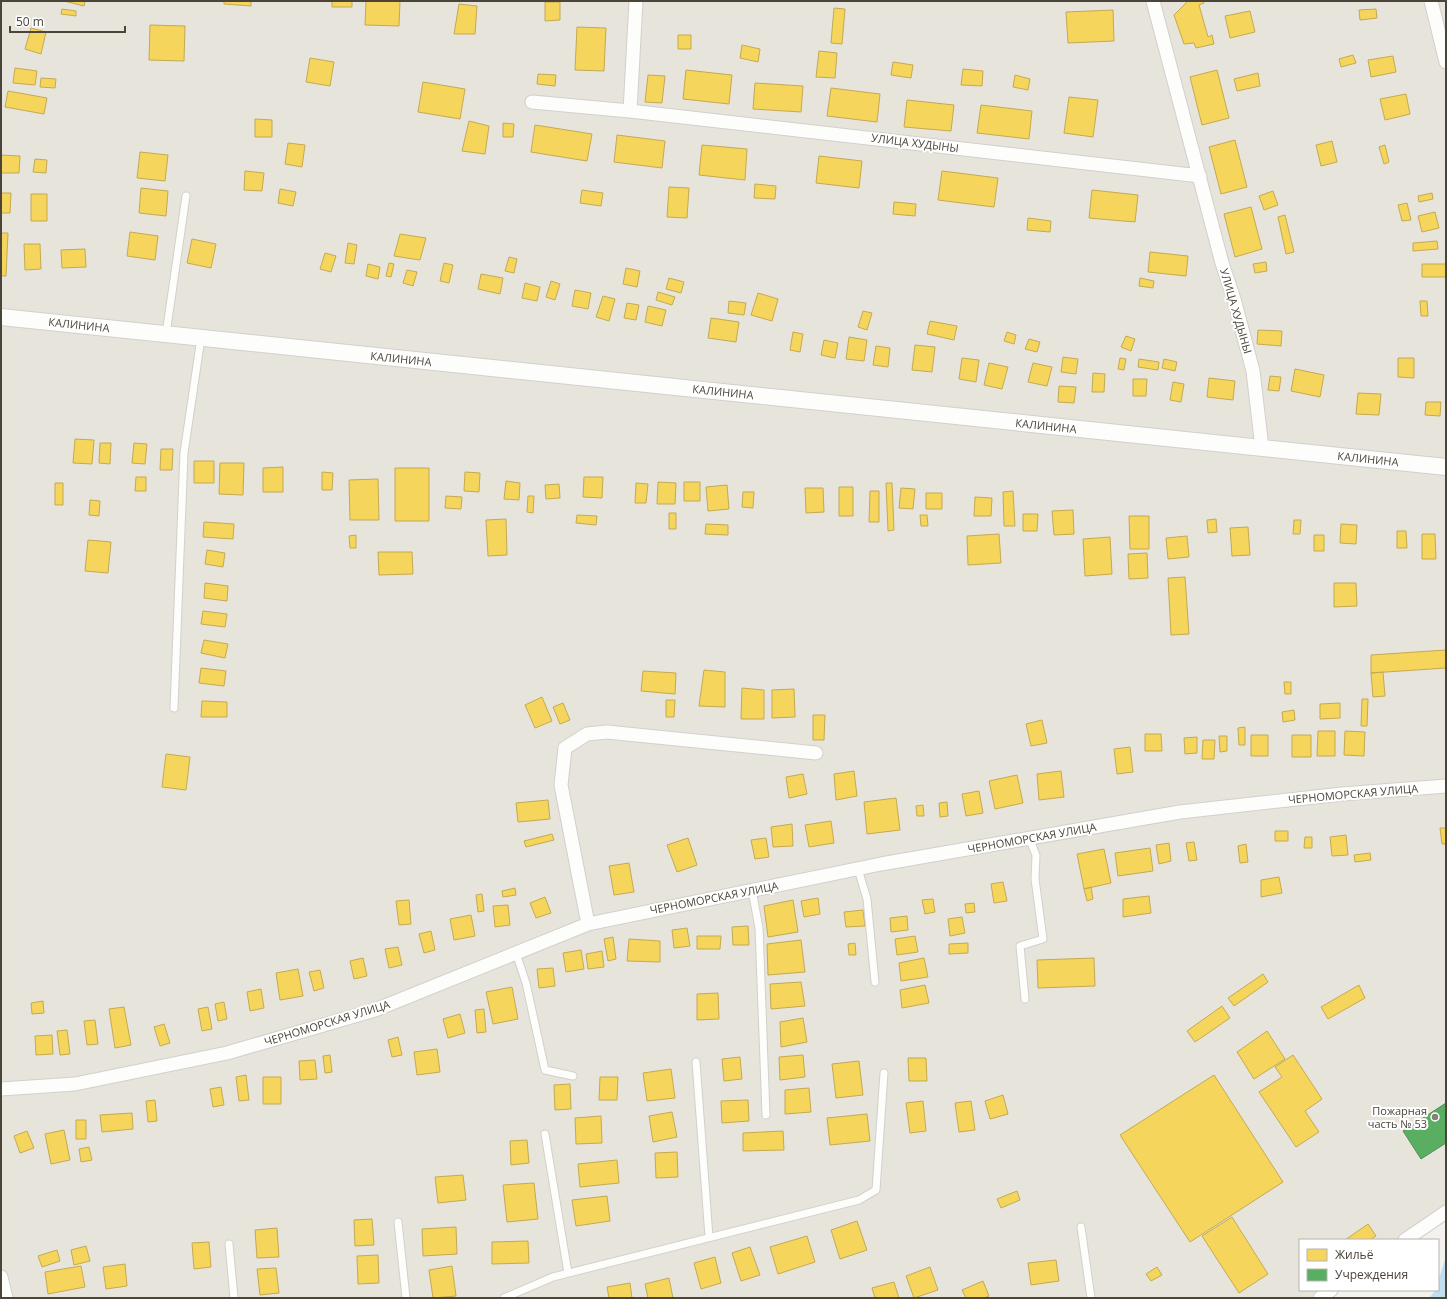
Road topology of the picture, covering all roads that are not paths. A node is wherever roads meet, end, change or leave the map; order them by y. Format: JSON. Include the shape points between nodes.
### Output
{"nodes":[{"id":1,"x":636,"y":1,"type":"edge"},
{"id":2,"x":1153,"y":1,"type":"edge"},
{"id":3,"x":1431,"y":1,"type":"edge"},
{"id":4,"x":1446,"y":62,"type":"edge"},
{"id":5,"x":532,"y":102,"type":"dead end"},
{"id":6,"x":630,"y":111,"type":"junction"},
{"id":7,"x":1200,"y":176,"type":"junction"},
{"id":8,"x":186,"y":196,"type":"dead end"},
{"id":9,"x":1,"y":317,"type":"edge"},
{"id":10,"x":166,"y":334,"type":"junction"},
{"id":11,"x":201,"y":338,"type":"junction"},
{"id":12,"x":1262,"y":448,"type":"junction"},
{"id":13,"x":1446,"y":467,"type":"edge"},
{"id":14,"x":174,"y":708,"type":"dead end"},
{"id":15,"x":816,"y":753,"type":"dead end"},
{"id":16,"x":1446,"y":786,"type":"edge"},
{"id":17,"x":1029,"y":838,"type":"junction"},
{"id":18,"x":858,"y":869,"type":"junction"},
{"id":19,"x":752,"y":890,"type":"junction"},
{"id":20,"x":588,"y":924,"type":"junction"},
{"id":21,"x":516,"y":953,"type":"junction"},
{"id":22,"x":876,"y":982,"type":"dead end"},
{"id":23,"x":1025,"y":999,"type":"dead end"},
{"id":24,"x":696,"y":1062,"type":"dead end"},
{"id":25,"x":884,"y":1073,"type":"dead end"},
{"id":26,"x":573,"y":1076,"type":"dead end"},
{"id":27,"x":1,"y":1089,"type":"edge"},
{"id":28,"x":766,"y":1115,"type":"dead end"},
{"id":29,"x":545,"y":1134,"type":"dead end"},
{"id":30,"x":1446,"y":1212,"type":"edge"},
{"id":31,"x":398,"y":1222,"type":"dead end"},
{"id":32,"x":1081,"y":1227,"type":"dead end"},
{"id":33,"x":709,"y":1237,"type":"junction"},
{"id":34,"x":1406,"y":1239,"type":"edge"},
{"id":35,"x":229,"y":1244,"type":"dead end"},
{"id":36,"x":568,"y":1273,"type":"junction"},
{"id":37,"x":1,"y":1276,"type":"edge"},
{"id":38,"x":1330,"y":1291,"type":"edge"},
{"id":39,"x":6,"y":1298,"type":"edge"},
{"id":40,"x":234,"y":1298,"type":"edge"},
{"id":41,"x":406,"y":1298,"type":"edge"},
{"id":42,"x":504,"y":1298,"type":"edge"},
{"id":43,"x":1092,"y":1298,"type":"edge"},
{"id":44,"x":1320,"y":1298,"type":"edge"}],
"edges":[{"from":1,"to":6,"type":"street"},
{"from":2,"to":7,"type":"street","name":"УЛИЦА ХУДЫНЫ"},
{"from":3,"to":4,"type":"street"},
{"from":5,"to":6,"type":"street","name":"УЛИЦА ХУДЫНЫ"},
{"from":6,"to":7,"type":"street","name":"УЛИЦА ХУДЫНЫ"},
{"from":7,"to":12,"type":"street","name":"УЛИЦА ХУДЫНЫ","via":[[1253,371]]},
{"from":8,"to":10,"type":"lane"},
{"from":9,"to":10,"type":"street","name":"КАЛИНИНА"},
{"from":10,"to":11,"type":"street","name":"КАЛИНИНА"},
{"from":11,"to":12,"type":"street","name":"КАЛИНИНА"},
{"from":11,"to":14,"type":"lane","via":[[184,453]]},
{"from":12,"to":13,"type":"street","name":"КАЛИНИНА"},
{"from":15,"to":20,"type":"street","via":[[607,732],[587,734],[565,748],[561,785]]},
{"from":16,"to":17,"type":"street","name":"ЧЕРНОМОРСКАЯ УЛИЦА","via":[[1342,794],[1180,812]]},
{"from":17,"to":18,"type":"street","name":"ЧЕРНОМОРСКАЯ УЛИЦА"},
{"from":17,"to":23,"type":"lane","via":[[1036,855],[1035,879],[1043,939],[1020,946]]},
{"from":18,"to":19,"type":"street","name":"ЧЕРНОМОРСКАЯ УЛИЦА"},
{"from":18,"to":22,"type":"lane","via":[[867,899]]},
{"from":19,"to":20,"type":"street","name":"ЧЕРНОМОРСКАЯ УЛИЦА"},
{"from":19,"to":28,"type":"lane","via":[[759,928]]},
{"from":20,"to":21,"type":"street","name":"ЧЕРНОМОРСКАЯ УЛИЦА"},
{"from":21,"to":26,"type":"lane","via":[[526,982],[545,1070]]},
{"from":21,"to":27,"type":"street","name":"ЧЕРНОМОРСКАЯ УЛИЦА","via":[[375,1010],[227,1052],[75,1084]]},
{"from":24,"to":33,"type":"lane"},
{"from":25,"to":33,"type":"lane","via":[[876,1190],[859,1200]]},
{"from":29,"to":36,"type":"lane"},
{"from":30,"to":34,"type":"street"},
{"from":31,"to":41,"type":"lane"},
{"from":32,"to":43,"type":"lane"},
{"from":33,"to":36,"type":"lane"},
{"from":35,"to":40,"type":"lane"},
{"from":36,"to":42,"type":"lane"},
{"from":37,"to":39,"type":"street"},
{"from":38,"to":44,"type":"street"}]}
